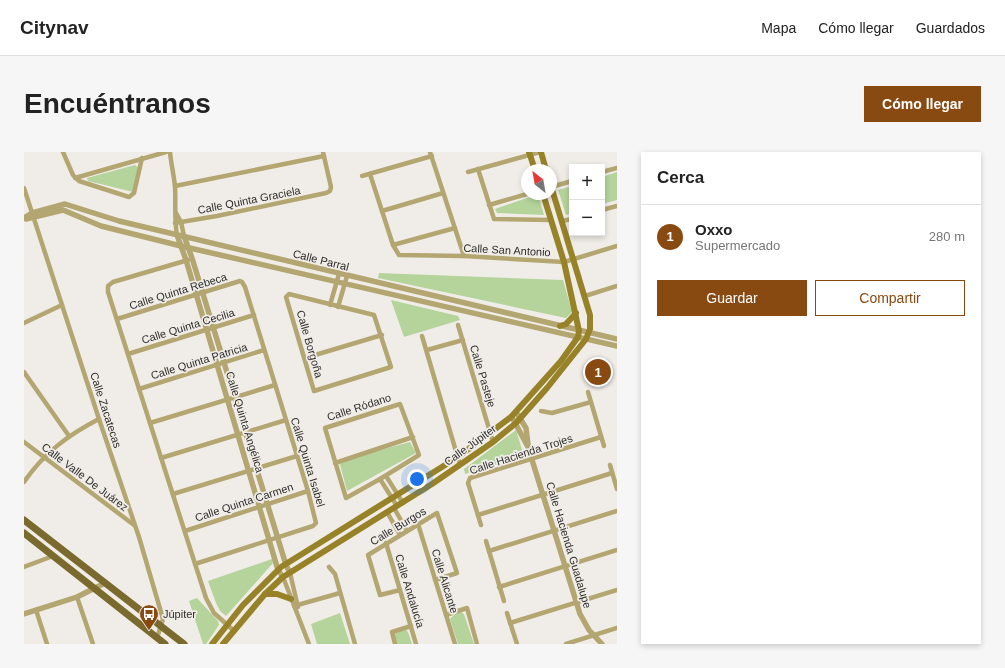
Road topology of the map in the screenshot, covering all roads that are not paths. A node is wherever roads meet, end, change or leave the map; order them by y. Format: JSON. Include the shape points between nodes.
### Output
{"nodes":[{"id":1,"x":63,"y":152,"type":"edge"},
{"id":2,"x":166,"y":152,"type":"edge"},
{"id":3,"x":170,"y":152,"type":"edge"},
{"id":4,"x":541,"y":152,"type":"edge"},
{"id":5,"x":530,"y":153,"type":"edge"},
{"id":6,"x":323,"y":154,"type":"edge"},
{"id":7,"x":431,"y":154,"type":"edge"},
{"id":8,"x":142,"y":158,"type":"junction"},
{"id":9,"x":533,"y":164,"type":"edge"},
{"id":10,"x":544,"y":164,"type":"edge"},
{"id":11,"x":617,"y":168,"type":"edge"},
{"id":12,"x":478,"y":169,"type":"junction"},
{"id":13,"x":605,"y":171,"type":"edge"},
{"id":14,"x":468,"y":172,"type":"dead end"},
{"id":15,"x":370,"y":174,"type":"junction"},
{"id":16,"x":362,"y":176,"type":"dead end"},
{"id":17,"x":75,"y":178,"type":"junction"},
{"id":18,"x":569,"y":182,"type":"edge"},
{"id":19,"x":557,"y":185,"type":"edge"},
{"id":20,"x":175,"y":186,"type":"junction"},
{"id":21,"x":24,"y":188,"type":"edge"},
{"id":22,"x":443,"y":193,"type":"junction"},
{"id":23,"x":521,"y":196,"type":"edge"},
{"id":24,"x":545,"y":200,"type":"edge"},
{"id":25,"x":555,"y":200,"type":"edge"},
{"id":26,"x":489,"y":205,"type":"junction"},
{"id":27,"x":617,"y":206,"type":"edge"},
{"id":28,"x":605,"y":209,"type":"edge"},
{"id":29,"x":382,"y":211,"type":"junction"},
{"id":30,"x":176,"y":213,"type":"junction"},
{"id":31,"x":33,"y":216,"type":"junction"},
{"id":32,"x":24,"y":218,"type":"edge"},
{"id":33,"x":551,"y":220,"type":"junction"},
{"id":34,"x":569,"y":220,"type":"edge"},
{"id":35,"x":562,"y":221,"type":"junction"},
{"id":36,"x":175,"y":222,"type":"junction"},
{"id":37,"x":181,"y":222,"type":"junction"},
{"id":38,"x":455,"y":228,"type":"junction"},
{"id":39,"x":177,"y":235,"type":"junction"},
{"id":40,"x":184,"y":236,"type":"junction"},
{"id":41,"x":393,"y":245,"type":"junction"},
{"id":42,"x":181,"y":246,"type":"junction"},
{"id":43,"x":617,"y":246,"type":"edge"},
{"id":44,"x":188,"y":247,"type":"junction"},
{"id":45,"x":464,"y":256,"type":"junction"},
{"id":46,"x":192,"y":258,"type":"junction"},
{"id":47,"x":573,"y":259,"type":"junction"},
{"id":48,"x":186,"y":260,"type":"junction"},
{"id":49,"x":564,"y":262,"type":"junction"},
{"id":50,"x":339,"y":274,"type":"junction"},
{"id":51,"x":347,"y":276,"type":"junction"},
{"id":52,"x":337,"y":282,"type":"junction"},
{"id":53,"x":244,"y":284,"type":"joint"},
{"id":54,"x":344,"y":284,"type":"junction"},
{"id":55,"x":617,"y":286,"type":"edge"},
{"id":56,"x":203,"y":293,"type":"junction"},
{"id":57,"x":196,"y":295,"type":"junction"},
{"id":58,"x":585,"y":296,"type":"junction"},
{"id":59,"x":62,"y":305,"type":"junction"},
{"id":60,"x":330,"y":305,"type":"junction"},
{"id":61,"x":338,"y":307,"type":"junction"},
{"id":62,"x":576,"y":313,"type":"junction"},
{"id":63,"x":254,"y":315,"type":"junction"},
{"id":64,"x":117,"y":319,"type":"junction"},
{"id":65,"x":24,"y":323,"type":"edge"},
{"id":66,"x":458,"y":325,"type":"dead end"},
{"id":67,"x":560,"y":326,"type":"junction"},
{"id":68,"x":214,"y":327,"type":"junction"},
{"id":69,"x":207,"y":330,"type":"junction"},
{"id":70,"x":589,"y":333,"type":"junction"},
{"id":71,"x":578,"y":334,"type":"junction"},
{"id":72,"x":382,"y":335,"type":"junction"},
{"id":73,"x":422,"y":336,"type":"dead end"},
{"id":74,"x":586,"y":339,"type":"junction"},
{"id":75,"x":617,"y":339,"type":"edge"},
{"id":76,"x":463,"y":340,"type":"junction"},
{"id":77,"x":617,"y":346,"type":"edge"},
{"id":78,"x":264,"y":350,"type":"junction"},
{"id":79,"x":427,"y":350,"type":"junction"},
{"id":80,"x":128,"y":354,"type":"junction"},
{"id":81,"x":305,"y":358,"type":"junction"},
{"id":82,"x":224,"y":362,"type":"junction"},
{"id":83,"x":217,"y":364,"type":"junction"},
{"id":84,"x":24,"y":372,"type":"edge"},
{"id":85,"x":275,"y":384,"type":"junction"},
{"id":86,"x":139,"y":389,"type":"junction"},
{"id":87,"x":588,"y":392,"type":"dead end"},
{"id":88,"x":235,"y":397,"type":"junction"},
{"id":89,"x":228,"y":399,"type":"junction"},
{"id":90,"x":591,"y":402,"type":"junction"},
{"id":91,"x":541,"y":411,"type":"dead end"},
{"id":92,"x":514,"y":414,"type":"junction"},
{"id":93,"x":521,"y":418,"type":"junction"},
{"id":94,"x":99,"y":420,"type":"junction"},
{"id":95,"x":286,"y":420,"type":"junction"},
{"id":96,"x":150,"y":423,"type":"junction"},
{"id":97,"x":516,"y":423,"type":"junction"},
{"id":98,"x":246,"y":432,"type":"junction"},
{"id":99,"x":239,"y":434,"type":"junction"},
{"id":100,"x":491,"y":434,"type":"junction"},
{"id":101,"x":69,"y":436,"type":"junction"},
{"id":102,"x":413,"y":437,"type":"junction"},
{"id":103,"x":601,"y":437,"type":"junction"},
{"id":104,"x":24,"y":442,"type":"edge"},
{"id":105,"x":493,"y":442,"type":"junction"},
{"id":106,"x":604,"y":446,"type":"dead end"},
{"id":107,"x":528,"y":447,"type":"junction"},
{"id":108,"x":297,"y":456,"type":"junction"},
{"id":109,"x":44,"y":457,"type":"junction"},
{"id":110,"x":458,"y":457,"type":"junction"},
{"id":111,"x":161,"y":458,"type":"junction"},
{"id":112,"x":532,"y":459,"type":"junction"},
{"id":113,"x":335,"y":463,"type":"junction"},
{"id":114,"x":460,"y":465,"type":"junction"},
{"id":115,"x":610,"y":465,"type":"dead end"},
{"id":116,"x":257,"y":468,"type":"junction"},
{"id":117,"x":249,"y":470,"type":"junction"},
{"id":118,"x":612,"y":474,"type":"junction"},
{"id":119,"x":386,"y":476,"type":"junction"},
{"id":120,"x":380,"y":479,"type":"junction"},
{"id":121,"x":24,"y":482,"type":"edge"},
{"id":122,"x":617,"y":489,"type":"edge"},
{"id":123,"x":308,"y":491,"type":"junction"},
{"id":124,"x":173,"y":494,"type":"junction"},
{"id":125,"x":543,"y":495,"type":"junction"},
{"id":126,"x":394,"y":496,"type":"junction"},
{"id":127,"x":403,"y":502,"type":"junction"},
{"id":128,"x":268,"y":504,"type":"junction"},
{"id":129,"x":260,"y":507,"type":"junction"},
{"id":130,"x":395,"y":507,"type":"junction"},
{"id":131,"x":617,"y":511,"type":"edge"},
{"id":132,"x":387,"y":512,"type":"junction"},
{"id":133,"x":478,"y":515,"type":"junction"},
{"id":134,"x":24,"y":520,"type":"edge"},
{"id":135,"x":418,"y":524,"type":"junction"},
{"id":136,"x":481,"y":525,"type":"dead end"},
{"id":137,"x":136,"y":526,"type":"junction"},
{"id":138,"x":185,"y":531,"type":"junction"},
{"id":139,"x":407,"y":531,"type":"junction"},
{"id":140,"x":554,"y":531,"type":"junction"},
{"id":141,"x":24,"y":533,"type":"edge"},
{"id":142,"x":400,"y":535,"type":"junction"},
{"id":143,"x":278,"y":537,"type":"junction"},
{"id":144,"x":270,"y":540,"type":"junction"},
{"id":145,"x":486,"y":541,"type":"dead end"},
{"id":146,"x":386,"y":543,"type":"junction"},
{"id":147,"x":617,"y":550,"type":"edge"},
{"id":148,"x":489,"y":551,"type":"junction"},
{"id":149,"x":53,"y":556,"type":"junction"},
{"id":150,"x":195,"y":564,"type":"junction"},
{"id":151,"x":286,"y":565,"type":"junction"},
{"id":152,"x":24,"y":567,"type":"edge"},
{"id":153,"x":329,"y":567,"type":"dead end"},
{"id":154,"x":565,"y":567,"type":"junction"},
{"id":155,"x":278,"y":570,"type":"junction"},
{"id":156,"x":290,"y":573,"type":"junction"},
{"id":157,"x":283,"y":578,"type":"junction"},
{"id":158,"x":435,"y":580,"type":"junction"},
{"id":159,"x":105,"y":583,"type":"junction"},
{"id":160,"x":500,"y":587,"type":"junction"},
{"id":161,"x":95,"y":589,"type":"junction"},
{"id":162,"x":400,"y":590,"type":"junction"},
{"id":163,"x":617,"y":590,"type":"edge"},
{"id":164,"x":340,"y":593,"type":"junction"},
{"id":165,"x":266,"y":594,"type":"junction"},
{"id":166,"x":77,"y":597,"type":"junction"},
{"id":167,"x":291,"y":600,"type":"junction"},
{"id":168,"x":504,"y":601,"type":"dead end"},
{"id":169,"x":576,"y":603,"type":"junction"},
{"id":170,"x":296,"y":605,"type":"junction"},
{"id":171,"x":36,"y":610,"type":"junction"},
{"id":172,"x":507,"y":613,"type":"dead end"},
{"id":173,"x":24,"y":614,"type":"edge"},
{"id":174,"x":446,"y":615,"type":"junction"},
{"id":175,"x":228,"y":624,"type":"junction"},
{"id":176,"x":510,"y":624,"type":"junction"},
{"id":177,"x":411,"y":626,"type":"junction"},
{"id":178,"x":162,"y":627,"type":"junction"},
{"id":179,"x":617,"y":628,"type":"edge"},
{"id":180,"x":233,"y":630,"type":"junction"},
{"id":181,"x":594,"y":636,"type":"junction"},
{"id":182,"x":157,"y":638,"type":"junction"},
{"id":183,"x":47,"y":644,"type":"edge"},
{"id":184,"x":93,"y":644,"type":"edge"},
{"id":185,"x":165,"y":644,"type":"edge"},
{"id":186,"x":184,"y":644,"type":"edge"},
{"id":187,"x":212,"y":644,"type":"edge"},
{"id":188,"x":222,"y":644,"type":"edge"},
{"id":189,"x":309,"y":644,"type":"edge"},
{"id":190,"x":356,"y":644,"type":"edge"},
{"id":191,"x":395,"y":644,"type":"edge"},
{"id":192,"x":416,"y":644,"type":"edge"},
{"id":193,"x":455,"y":644,"type":"edge"},
{"id":194,"x":477,"y":644,"type":"edge"},
{"id":195,"x":517,"y":644,"type":"edge"},
{"id":196,"x":566,"y":644,"type":"edge"},
{"id":197,"x":602,"y":644,"type":"edge"}],
"edges":[{"from":1,"to":17,"type":"street"},
{"from":2,"to":8,"type":"street"},
{"from":3,"to":20,"type":"street"},
{"from":4,"to":5,"type":"street"},
{"from":4,"to":10,"type":"main road"},
{"from":5,"to":9,"type":"main road"},
{"from":5,"to":12,"type":"street"},
{"from":6,"to":20,"type":"street"},
{"from":6,"to":37,"type":"street","name":"Calle Quinta Graciela","via":[[331,187],[326,193]]},
{"from":7,"to":15,"type":"street"},
{"from":7,"to":22,"type":"street"},
{"from":8,"to":17,"type":"street"},
{"from":8,"to":17,"type":"street","via":[[134,193],[129,197]]},
{"from":11,"to":13,"type":"street"},
{"from":12,"to":14,"type":"street"},
{"from":12,"to":26,"type":"street"},
{"from":15,"to":16,"type":"street"},
{"from":15,"to":29,"type":"street"},
{"from":18,"to":19,"type":"street"},
{"from":20,"to":30,"type":"street"},
{"from":21,"to":31,"type":"street","name":"Calle Zacatecas"},
{"from":22,"to":29,"type":"street"},
{"from":22,"to":38,"type":"street"},
{"from":23,"to":26,"type":"street"},
{"from":24,"to":33,"type":"main road"},
{"from":25,"to":35,"type":"main road","name":"Calle Júpiter"},
{"from":26,"to":33,"type":"street","via":[[495,219]]},
{"from":27,"to":28,"type":"street"},
{"from":29,"to":41,"type":"street"},
{"from":30,"to":36,"type":"street"},
{"from":30,"to":37,"type":"street"},
{"from":31,"to":32,"type":"street","name":"Calle Parral"},
{"from":31,"to":39,"type":"street","name":"Calle Parral","via":[[65,204],[119,222]]},
{"from":31,"to":42,"type":"street","name":"Calle Parral","via":[[63,210],[102,226]]},
{"from":31,"to":59,"type":"street","name":"Calle Zacatecas"},
{"from":33,"to":49,"type":"main road"},
{"from":34,"to":35,"type":"street"},
{"from":35,"to":47,"type":"main road","name":"Calle Júpiter"},
{"from":36,"to":37,"type":"street","name":"Calle Quinta Graciela"},
{"from":36,"to":39,"type":"street"},
{"from":37,"to":40,"type":"street"},
{"from":38,"to":41,"type":"street"},
{"from":38,"to":45,"type":"street"},
{"from":39,"to":40,"type":"street","name":"Calle Parral"},
{"from":39,"to":42,"type":"street","name":"Calle Quinta Angélica"},
{"from":40,"to":44,"type":"street","name":"Calle Quinta Angélica"},
{"from":40,"to":50,"type":"street","name":"Calle Parral"},
{"from":41,"to":45,"type":"street","name":"Calle San Antonio","via":[[399,255]]},
{"from":42,"to":44,"type":"street","name":"Calle Parral"},
{"from":42,"to":48,"type":"street","name":"Calle Quinta Angélica"},
{"from":43,"to":47,"type":"street","name":"Calle San Antonio"},
{"from":44,"to":46,"type":"street","name":"Calle Quinta Angélica"},
{"from":44,"to":52,"type":"street","name":"Calle Parral"},
{"from":45,"to":49,"type":"street","name":"Calle San Antonio"},
{"from":46,"to":48,"type":"street"},
{"from":46,"to":56,"type":"street","name":"Calle Quinta Angélica"},
{"from":47,"to":49,"type":"street","name":"Calle San Antonio"},
{"from":47,"to":58,"type":"main road","name":"Calle Júpiter"},
{"from":48,"to":57,"type":"street","name":"Calle Quinta Angélica"},
{"from":48,"to":64,"type":"street","via":[[112,282],[108,288]]},
{"from":49,"to":62,"type":"main road"},
{"from":50,"to":51,"type":"street","name":"Calle Parral"},
{"from":50,"to":52,"type":"street"},
{"from":51,"to":54,"type":"street"},
{"from":51,"to":67,"type":"street","name":"Calle Parral"},
{"from":52,"to":54,"type":"street","name":"Calle Parral"},
{"from":52,"to":60,"type":"street"},
{"from":53,"to":56,"type":"street","name":"Calle Quinta Rebeca","via":[[240,281]]},
{"from":53,"to":63,"type":"street","name":"Calle Quinta Isabel"},
{"from":54,"to":61,"type":"street"},
{"from":54,"to":71,"type":"street","name":"Calle Parral"},
{"from":55,"to":58,"type":"street"},
{"from":56,"to":57,"type":"street","name":"Calle Quinta Rebeca"},
{"from":56,"to":68,"type":"street","name":"Calle Quinta Angélica"},
{"from":57,"to":64,"type":"street","name":"Calle Quinta Rebeca"},
{"from":57,"to":69,"type":"street","name":"Calle Quinta Angélica"},
{"from":58,"to":70,"type":"main road","name":"Calle Júpiter","via":[[590,315]]},
{"from":59,"to":65,"type":"street"},
{"from":59,"to":94,"type":"street","name":"Calle Zacatecas"},
{"from":60,"to":61,"type":"street","name":"Calle Borgoña"},
{"from":60,"to":81,"type":"street","name":"Calle Borgoña","via":[[289,294],[286,296]]},
{"from":61,"to":72,"type":"street","name":"Calle Borgoña","via":[[374,315]]},
{"from":62,"to":67,"type":"main road","via":[[566,324]]},
{"from":62,"to":71,"type":"main road"},
{"from":63,"to":68,"type":"street","name":"Calle Quinta Cecilia"},
{"from":63,"to":78,"type":"street","name":"Calle Quinta Isabel"},
{"from":64,"to":80,"type":"street"},
{"from":66,"to":76,"type":"street","name":"Calle Pasteje"},
{"from":67,"to":71,"type":"street","name":"Calle Parral"},
{"from":68,"to":69,"type":"street","name":"Calle Quinta Cecilia"},
{"from":68,"to":82,"type":"street","name":"Calle Quinta Angélica"},
{"from":69,"to":80,"type":"street","name":"Calle Quinta Cecilia"},
{"from":69,"to":83,"type":"street","name":"Calle Quinta Angélica"},
{"from":70,"to":71,"type":"street","name":"Calle Parral"},
{"from":70,"to":74,"type":"main road","name":"Calle Júpiter"},
{"from":70,"to":75,"type":"street","name":"Calle Parral"},
{"from":71,"to":74,"type":"street","name":"Calle Parral"},
{"from":71,"to":92,"type":"main road","name":"Calle Júpiter","via":[[551,373]]},
{"from":72,"to":81,"type":"street"},
{"from":72,"to":81,"type":"street","name":"Calle Borgoña","via":[[390,369],[324,389],[314,391]]},
{"from":73,"to":79,"type":"street"},
{"from":74,"to":77,"type":"street","name":"Calle Parral"},
{"from":74,"to":93,"type":"main road","name":"Calle Júpiter"},
{"from":76,"to":79,"type":"street"},
{"from":76,"to":100,"type":"street","name":"Calle Pasteje"},
{"from":78,"to":82,"type":"street","name":"Calle Quinta Patricia"},
{"from":78,"to":85,"type":"street","name":"Calle Quinta Isabel"},
{"from":79,"to":110,"type":"street"},
{"from":80,"to":86,"type":"street"},
{"from":82,"to":83,"type":"street","name":"Calle Quinta Patricia"},
{"from":82,"to":88,"type":"street","name":"Calle Quinta Angélica"},
{"from":83,"to":86,"type":"street","name":"Calle Quinta Patricia"},
{"from":83,"to":89,"type":"street","name":"Calle Quinta Angélica"},
{"from":84,"to":101,"type":"street"},
{"from":85,"to":88,"type":"street"},
{"from":85,"to":95,"type":"street","name":"Calle Quinta Isabel"},
{"from":86,"to":96,"type":"street"},
{"from":87,"to":90,"type":"street"},
{"from":88,"to":89,"type":"street"},
{"from":88,"to":98,"type":"street","name":"Calle Quinta Angélica"},
{"from":89,"to":96,"type":"street"},
{"from":89,"to":99,"type":"street","name":"Calle Quinta Angélica"},
{"from":90,"to":91,"type":"street","via":[[552,413]]},
{"from":90,"to":103,"type":"street"},
{"from":92,"to":93,"type":"street","name":"Calle Hacienda Guadalupe"},
{"from":92,"to":97,"type":"street","name":"Calle Hacienda Guadalupe"},
{"from":92,"to":100,"type":"main road","name":"Calle Júpiter"},
{"from":93,"to":97,"type":"main road","name":"Calle Júpiter"},
{"from":93,"to":107,"type":"street","name":"Calle Hacienda Guadalupe","via":[[528,434]]},
{"from":94,"to":101,"type":"street"},
{"from":94,"to":137,"type":"street","name":"Calle Zacatecas"},
{"from":95,"to":98,"type":"street"},
{"from":95,"to":108,"type":"street","name":"Calle Quinta Isabel"},
{"from":96,"to":111,"type":"street"},
{"from":97,"to":105,"type":"main road","name":"Calle Júpiter"},
{"from":97,"to":107,"type":"street","name":"Calle Hacienda Guadalupe"},
{"from":98,"to":99,"type":"street"},
{"from":98,"to":116,"type":"street","name":"Calle Quinta Angélica"},
{"from":99,"to":111,"type":"street"},
{"from":99,"to":117,"type":"street","name":"Calle Quinta Angélica"},
{"from":100,"to":105,"type":"street","name":"Calle Pasteje"},
{"from":100,"to":110,"type":"main road","name":"Calle Júpiter"},
{"from":101,"to":109,"type":"street"},
{"from":102,"to":113,"type":"street"},
{"from":102,"to":113,"type":"street","name":"Calle Ródano","via":[[400,404],[328,426],[325,431]]},
{"from":102,"to":119,"type":"street","name":"Calle Ródano","via":[[419,455]]},
{"from":103,"to":106,"type":"street"},
{"from":103,"to":112,"type":"street","name":"Calle Hacienda Trojes"},
{"from":104,"to":109,"type":"street","name":"Calle Valle De Juárez"},
{"from":105,"to":114,"type":"main road","name":"Calle Júpiter"},
{"from":107,"to":112,"type":"street","name":"Calle Hacienda Guadalupe"},
{"from":108,"to":116,"type":"street"},
{"from":108,"to":123,"type":"street","name":"Calle Quinta Isabel"},
{"from":109,"to":121,"type":"street"},
{"from":109,"to":137,"type":"street","name":"Calle Valle De Juárez"},
{"from":110,"to":114,"type":"street"},
{"from":110,"to":126,"type":"main road","name":"Calle Júpiter"},
{"from":111,"to":124,"type":"street"},
{"from":112,"to":125,"type":"street","name":"Calle Hacienda Guadalupe"},
{"from":112,"to":133,"type":"street","name":"Calle Hacienda Trojes","via":[[470,478],[468,483]]},
{"from":113,"to":120,"type":"street","name":"Calle Ródano","via":[[346,498]]},
{"from":114,"to":127,"type":"main road","name":"Calle Júpiter"},
{"from":115,"to":118,"type":"street"},
{"from":116,"to":117,"type":"street"},
{"from":116,"to":128,"type":"street","name":"Calle Quinta Angélica"},
{"from":117,"to":124,"type":"street"},
{"from":117,"to":129,"type":"street","name":"Calle Quinta Angélica"},
{"from":118,"to":122,"type":"street"},
{"from":118,"to":125,"type":"street"},
{"from":119,"to":120,"type":"street","name":"Calle Ródano"},
{"from":119,"to":126,"type":"street"},
{"from":120,"to":126,"type":"street"},
{"from":123,"to":128,"type":"street","name":"Calle Quinta Carmen"},
{"from":123,"to":143,"type":"street","name":"Calle Quinta Isabel","via":[[316,519],[315,524]]},
{"from":124,"to":138,"type":"street"},
{"from":125,"to":133,"type":"street"},
{"from":125,"to":140,"type":"street","name":"Calle Hacienda Guadalupe"},
{"from":126,"to":127,"type":"street"},
{"from":126,"to":130,"type":"street"},
{"from":126,"to":151,"type":"main road","name":"Calle Júpiter"},
{"from":127,"to":130,"type":"main road","name":"Calle Júpiter"},
{"from":128,"to":129,"type":"street","name":"Calle Quinta Carmen"},
{"from":128,"to":143,"type":"street","name":"Calle Quinta Angélica"},
{"from":129,"to":138,"type":"street","name":"Calle Quinta Carmen"},
{"from":129,"to":144,"type":"street","name":"Calle Quinta Angélica"},
{"from":130,"to":132,"type":"main road","name":"Calle Júpiter"},
{"from":130,"to":139,"type":"street"},
{"from":131,"to":140,"type":"street"},
{"from":132,"to":142,"type":"street"},
{"from":132,"to":156,"type":"main road","name":"Calle Júpiter"},
{"from":133,"to":136,"type":"street","name":"Calle Hacienda Trojes"},
{"from":134,"to":159,"type":"main road"},
{"from":135,"to":139,"type":"street","name":"Calle Burgos"},
{"from":135,"to":158,"type":"street","name":"Calle Alicante"},
{"from":135,"to":158,"type":"street","name":"Calle Burgos","via":[[437,513],[457,573]]},
{"from":137,"to":178,"type":"street","name":"Calle Zacatecas","via":[[162,616]]},
{"from":138,"to":150,"type":"street"},
{"from":139,"to":142,"type":"street","name":"Calle Burgos"},
{"from":140,"to":148,"type":"street"},
{"from":140,"to":154,"type":"street","name":"Calle Hacienda Guadalupe"},
{"from":141,"to":149,"type":"main road"},
{"from":142,"to":146,"type":"street","name":"Calle Burgos"},
{"from":143,"to":144,"type":"street","name":"Calle Quinta Isabel"},
{"from":143,"to":151,"type":"street","name":"Calle Quinta Angélica"},
{"from":144,"to":150,"type":"street","name":"Calle Quinta Isabel"},
{"from":144,"to":155,"type":"street","name":"Calle Quinta Angélica"},
{"from":145,"to":148,"type":"street"},
{"from":146,"to":162,"type":"street","name":"Calle Andalucía"},
{"from":146,"to":162,"type":"street","name":"Calle Burgos","via":[[368,555],[380,595]]},
{"from":147,"to":154,"type":"street"},
{"from":148,"to":160,"type":"street"},
{"from":149,"to":152,"type":"street"},
{"from":149,"to":161,"type":"main road"},
{"from":150,"to":175,"type":"street","via":[[210,606],[214,613]]},
{"from":151,"to":155,"type":"main road","name":"Calle Júpiter"},
{"from":151,"to":156,"type":"street","name":"Calle Quinta Angélica"},
{"from":153,"to":164,"type":"street","via":[[335,574]]},
{"from":154,"to":160,"type":"street"},
{"from":154,"to":169,"type":"street","name":"Calle Hacienda Guadalupe"},
{"from":155,"to":157,"type":"street","name":"Calle Quinta Angélica"},
{"from":155,"to":175,"type":"main road","name":"Calle Júpiter"},
{"from":156,"to":157,"type":"main road","name":"Calle Júpiter"},
{"from":156,"to":170,"type":"street","name":"Calle Quinta Angélica"},
{"from":157,"to":165,"type":"main road","name":"Calle Júpiter"},
{"from":157,"to":167,"type":"street","name":"Calle Quinta Angélica"},
{"from":158,"to":174,"type":"street","name":"Calle Alicante"},
{"from":159,"to":161,"type":"street"},
{"from":159,"to":178,"type":"main road"},
{"from":160,"to":168,"type":"street"},
{"from":161,"to":166,"type":"street"},
{"from":161,"to":182,"type":"main road"},
{"from":162,"to":177,"type":"street","name":"Calle Andalucía"},
{"from":163,"to":169,"type":"street"},
{"from":164,"to":170,"type":"street"},
{"from":164,"to":190,"type":"street"},
{"from":165,"to":167,"type":"main road","via":[[277,594]]},
{"from":165,"to":180,"type":"main road","name":"Calle Júpiter"},
{"from":166,"to":171,"type":"street"},
{"from":166,"to":184,"type":"street"},
{"from":167,"to":170,"type":"street","name":"Calle Quinta Angélica"},
{"from":169,"to":176,"type":"street"},
{"from":169,"to":181,"type":"street","name":"Calle Hacienda Guadalupe","via":[[584,622]]},
{"from":170,"to":189,"type":"street","name":"Calle Quinta Angélica"},
{"from":171,"to":173,"type":"street"},
{"from":171,"to":183,"type":"street"},
{"from":172,"to":176,"type":"street"},
{"from":174,"to":193,"type":"street","name":"Calle Alicante"},
{"from":174,"to":194,"type":"street","via":[[467,608]]},
{"from":175,"to":180,"type":"street"},
{"from":175,"to":187,"type":"main road","name":"Calle Júpiter"},
{"from":176,"to":195,"type":"street"},
{"from":177,"to":191,"type":"street","via":[[392,632]]},
{"from":177,"to":192,"type":"street","name":"Calle Andalucía"},
{"from":178,"to":182,"type":"street"},
{"from":178,"to":186,"type":"main road"},
{"from":179,"to":181,"type":"street"},
{"from":180,"to":188,"type":"main road","name":"Calle Júpiter"},
{"from":181,"to":196,"type":"street"},
{"from":181,"to":197,"type":"street","name":"Calle Hacienda Guadalupe"},
{"from":182,"to":185,"type":"main road"}]}
